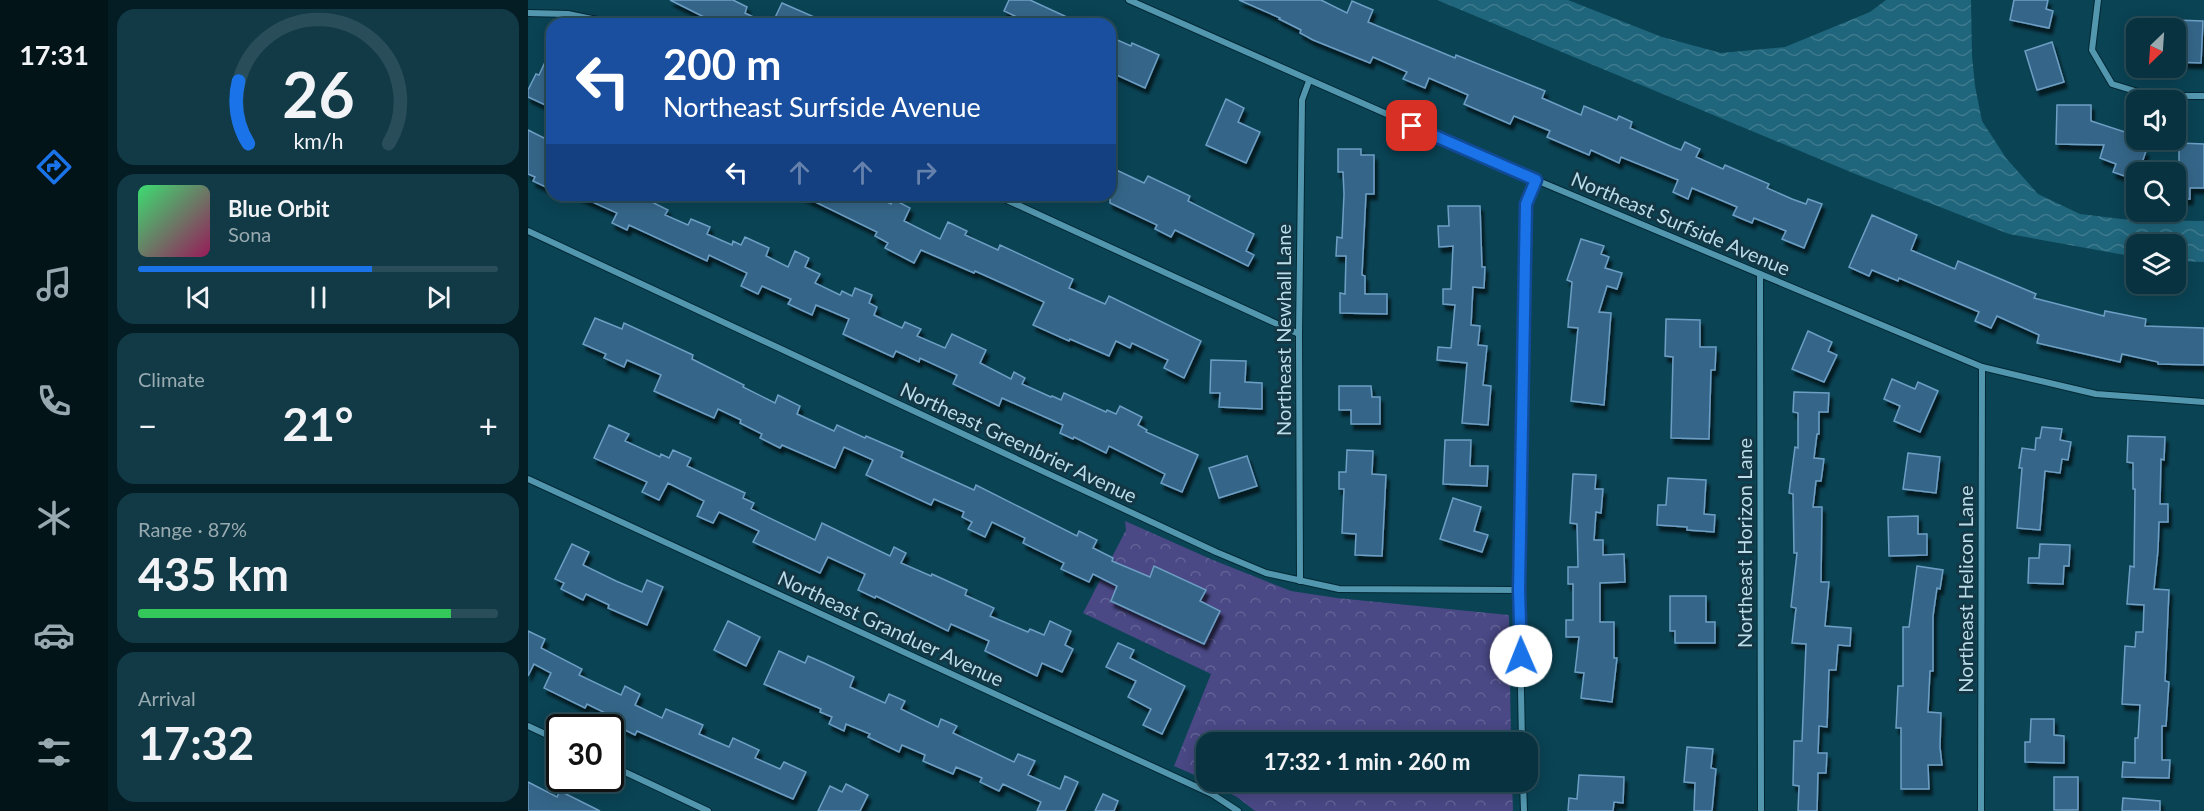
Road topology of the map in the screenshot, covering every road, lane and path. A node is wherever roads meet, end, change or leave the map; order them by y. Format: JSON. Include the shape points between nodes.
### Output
{"nodes":[{"id":1,"x":1129,"y":0,"type":"edge"},
{"id":2,"x":2098,"y":0,"type":"edge"},
{"id":3,"x":528,"y":13,"type":"edge"},
{"id":4,"x":587,"y":18,"type":"edge"},
{"id":5,"x":1309,"y":81,"type":"junction"},
{"id":6,"x":2204,"y":96,"type":"edge"},
{"id":7,"x":1536,"y":180,"type":"junction"},
{"id":8,"x":1009,"y":201,"type":"edge"},
{"id":9,"x":528,"y":231,"type":"edge"},
{"id":10,"x":1760,"y":274,"type":"junction"},
{"id":11,"x":1299,"y":334,"type":"junction"},
{"id":12,"x":1982,"y":367,"type":"junction"},
{"id":13,"x":2204,"y":402,"type":"edge"},
{"id":14,"x":528,"y":479,"type":"edge"},
{"id":15,"x":1300,"y":581,"type":"junction"},
{"id":16,"x":1519,"y":590,"type":"junction"},
{"id":17,"x":528,"y":726,"type":"edge"},
{"id":18,"x":1522,"y":732,"type":"edge"},
{"id":19,"x":546,"y":734,"type":"edge"},
{"id":20,"x":624,"y":772,"type":"edge"},
{"id":21,"x":1523,"y":792,"type":"edge"},
{"id":22,"x":708,"y":811,"type":"edge"},
{"id":23,"x":1238,"y":811,"type":"edge"},
{"id":24,"x":1524,"y":811,"type":"edge"},
{"id":25,"x":1761,"y":811,"type":"edge"},
{"id":26,"x":1981,"y":811,"type":"edge"}],
"edges":[{"from":1,"to":5,"type":"street","name":"Northeast Surfside Avenue"},
{"from":2,"to":6,"type":"street","via":[[2092,50],[2112,84],[2151,96]]},
{"from":3,"to":4,"type":"street"},
{"from":5,"to":7,"type":"street","name":"Northeast Surfside Avenue"},
{"from":5,"to":11,"type":"street","name":"Northeast Newhall Lane","via":[[1302,100]]},
{"from":7,"to":10,"type":"street","name":"Northeast Surfside Avenue"},
{"from":7,"to":16,"type":"street","via":[[1526,204]]},
{"from":8,"to":11,"type":"street"},
{"from":9,"to":15,"type":"street","name":"Northeast Greenbrier Avenue","via":[[1216,552],[1266,573]]},
{"from":10,"to":12,"type":"street","name":"Northeast Surfside Avenue"},
{"from":10,"to":25,"type":"street","name":"Northeast Horizon Lane"},
{"from":11,"to":15,"type":"street","name":"Northeast Newhall Lane"},
{"from":12,"to":13,"type":"street","name":"Northeast Surfside Avenue","via":[[2096,394]]},
{"from":12,"to":26,"type":"street","name":"Northeast Helicon Lane"},
{"from":14,"to":23,"type":"street","name":"Northeast Granduer Avenue","via":[[1212,794]]},
{"from":15,"to":16,"type":"street","name":"Northeast Greenbrier Avenue","via":[[1339,589]]},
{"from":16,"to":18,"type":"street"},
{"from":17,"to":19,"type":"street"},
{"from":20,"to":22,"type":"street"},
{"from":21,"to":24,"type":"street"}]}
